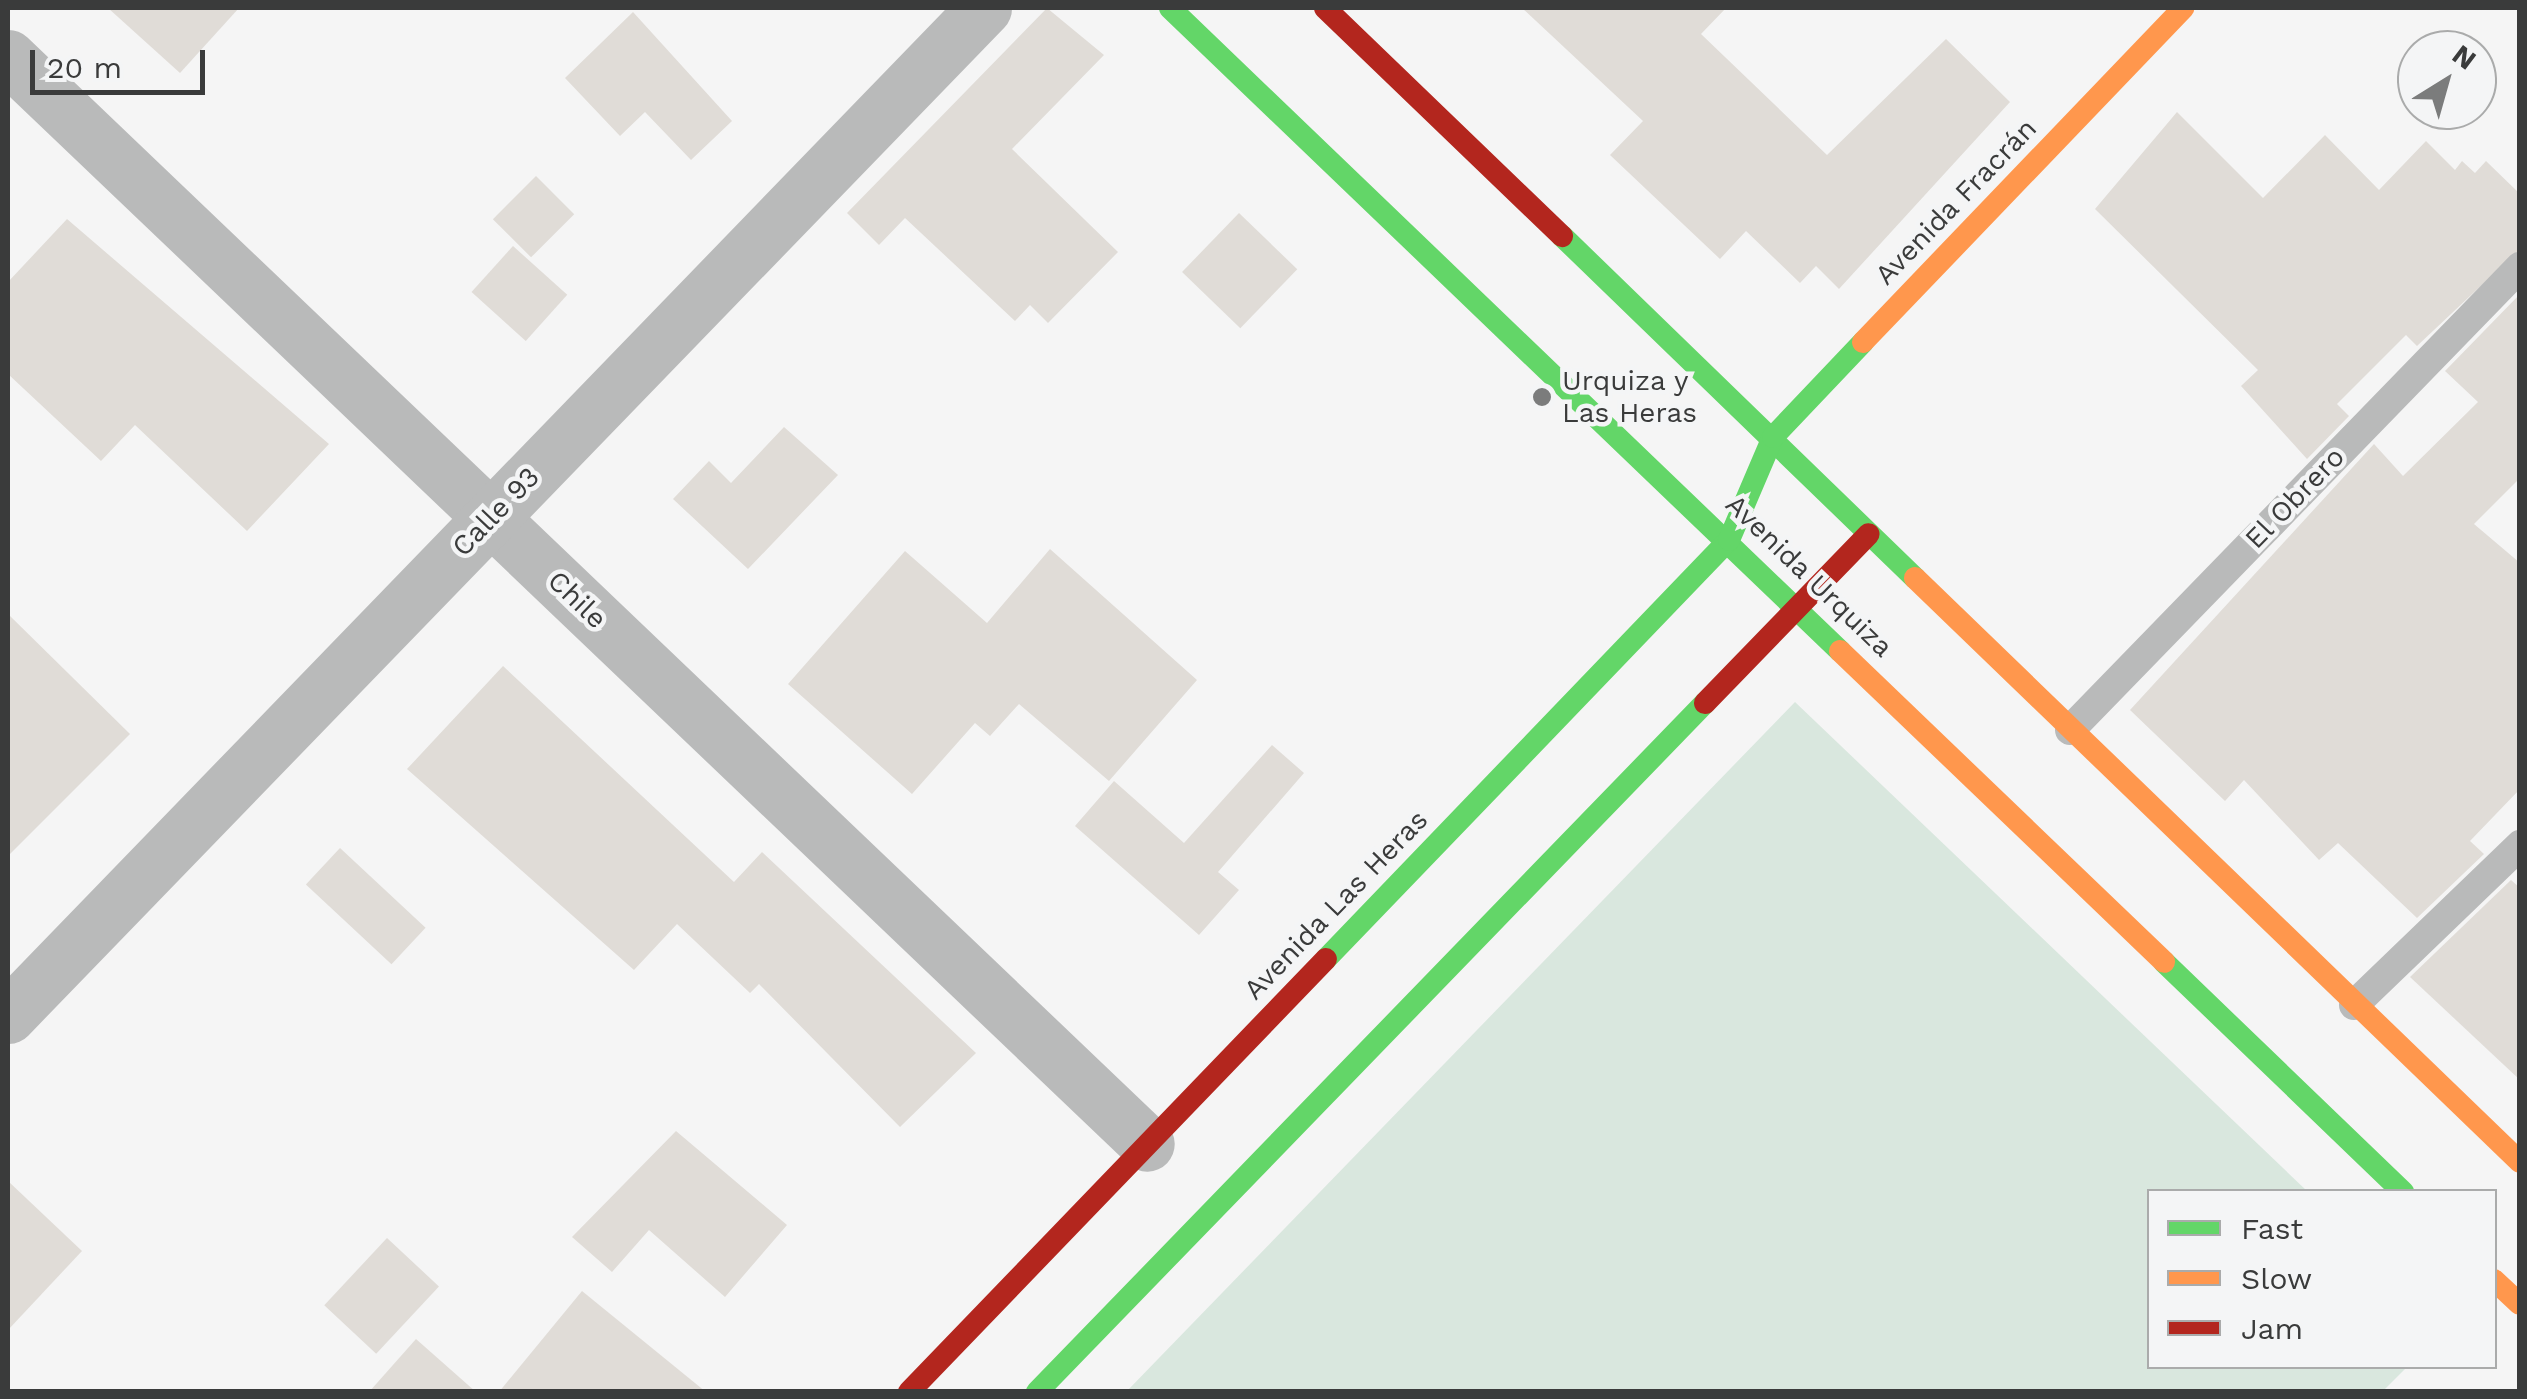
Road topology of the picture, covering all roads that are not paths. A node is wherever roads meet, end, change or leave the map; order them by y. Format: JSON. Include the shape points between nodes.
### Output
{"nodes":[{"id":1,"x":984,"y":8,"type":"edge"},
{"id":2,"x":1170,"y":8,"type":"edge"},
{"id":3,"x":1325,"y":8,"type":"edge"},
{"id":4,"x":2183,"y":8,"type":"edge"},
{"id":5,"x":8,"y":57,"type":"edge"},
{"id":6,"x":2520,"y":267,"type":"edge"},
{"id":7,"x":1772,"y":438,"type":"junction"},
{"id":8,"x":491,"y":518,"type":"junction"},
{"id":9,"x":1869,"y":534,"type":"junction"},
{"id":10,"x":1729,"y":540,"type":"junction"},
{"id":11,"x":1799,"y":609,"type":"junction"},
{"id":12,"x":2070,"y":730,"type":"junction"},
{"id":13,"x":2520,"y":846,"type":"edge"},
{"id":14,"x":2354,"y":1005,"type":"junction"},
{"id":15,"x":8,"y":1016,"type":"edge"},
{"id":16,"x":1147,"y":1144,"type":"junction"},
{"id":17,"x":2520,"y":1162,"type":"edge"},
{"id":18,"x":2400,"y":1189,"type":"edge"},
{"id":19,"x":2497,"y":1283,"type":"edge"},
{"id":20,"x":2520,"y":1304,"type":"edge"},
{"id":21,"x":909,"y":1392,"type":"edge"},
{"id":22,"x":1037,"y":1392,"type":"edge"}],
"edges":[{"from":1,"to":8,"type":"street","name":"Calle 93"},
{"from":2,"to":10,"type":"main road","name":"Avenida Urquiza"},
{"from":3,"to":7,"type":"main road"},
{"from":4,"to":7,"type":"main road","name":"Avenida Fracrán"},
{"from":5,"to":8,"type":"street","name":"Chile"},
{"from":6,"to":12,"type":"lane","name":"El Obrero"},
{"from":7,"to":9,"type":"main road"},
{"from":7,"to":10,"type":"main road","name":"Avenida Las Heras"},
{"from":8,"to":15,"type":"street","name":"Calle 93"},
{"from":8,"to":16,"type":"street","name":"Chile"},
{"from":9,"to":11,"type":"main road"},
{"from":9,"to":12,"type":"main road"},
{"from":10,"to":11,"type":"main road","name":"Avenida Urquiza"},
{"from":10,"to":16,"type":"main road","name":"Avenida Las Heras"},
{"from":11,"to":18,"type":"main road","name":"Avenida Urquiza"},
{"from":11,"to":22,"type":"main road"},
{"from":12,"to":14,"type":"main road"},
{"from":13,"to":14,"type":"lane"},
{"from":14,"to":17,"type":"main road"},
{"from":16,"to":21,"type":"main road","name":"Avenida Las Heras"},
{"from":19,"to":20,"type":"main road"}]}
